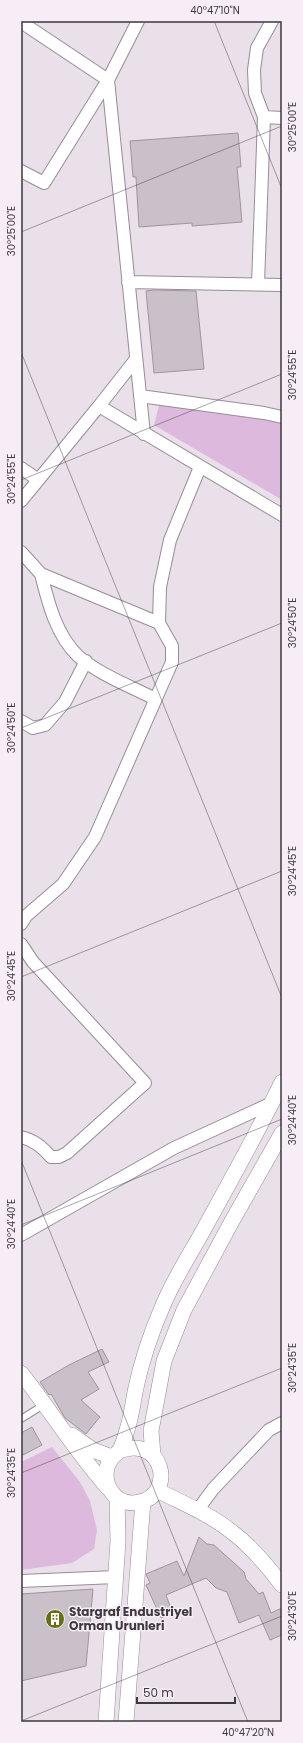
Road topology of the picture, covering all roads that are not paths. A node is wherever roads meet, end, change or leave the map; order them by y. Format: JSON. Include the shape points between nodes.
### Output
{"nodes":[{"id":1,"x":138,"y":21,"type":"edge"},
{"id":2,"x":272,"y":21,"type":"edge"},
{"id":3,"x":277,"y":21,"type":"edge"},
{"id":4,"x":21,"y":22,"type":"edge"},
{"id":5,"x":282,"y":22,"type":"edge"},
{"id":6,"x":108,"y":80,"type":"junction"},
{"id":7,"x":264,"y":117,"type":"junction"},
{"id":8,"x":282,"y":118,"type":"edge"},
{"id":9,"x":21,"y":171,"type":"edge"},
{"id":10,"x":128,"y":282,"type":"junction"},
{"id":11,"x":258,"y":284,"type":"junction"},
{"id":12,"x":282,"y":285,"type":"edge"},
{"id":13,"x":136,"y":359,"type":"junction"},
{"id":14,"x":140,"y":396,"type":"junction"},
{"id":15,"x":99,"y":406,"type":"junction"},
{"id":16,"x":282,"y":417,"type":"edge"},
{"id":17,"x":144,"y":434,"type":"junction"},
{"id":18,"x":200,"y":467,"type":"junction"},
{"id":19,"x":21,"y":468,"type":"edge"},
{"id":20,"x":37,"y":479,"type":"junction"},
{"id":21,"x":21,"y":501,"type":"edge"},
{"id":22,"x":282,"y":515,"type":"edge"},
{"id":23,"x":21,"y":552,"type":"edge"},
{"id":24,"x":41,"y":574,"type":"junction"},
{"id":25,"x":159,"y":623,"type":"junction"},
{"id":26,"x":86,"y":661,"type":"junction"},
{"id":27,"x":155,"y":699,"type":"junction"},
{"id":28,"x":21,"y":721,"type":"edge"},
{"id":29,"x":23,"y":917,"type":"edge"},
{"id":30,"x":21,"y":944,"type":"edge"},
{"id":31,"x":282,"y":1082,"type":"edge"},
{"id":32,"x":272,"y":1103,"type":"junction"},
{"id":33,"x":282,"y":1133,"type":"edge"},
{"id":34,"x":21,"y":1137,"type":"edge"},
{"id":35,"x":21,"y":1235,"type":"edge"},
{"id":36,"x":21,"y":1373,"type":"edge"},
{"id":37,"x":45,"y":1404,"type":"junction"},
{"id":38,"x":21,"y":1419,"type":"edge"},
{"id":39,"x":282,"y":1423,"type":"edge"},
{"id":40,"x":63,"y":1428,"type":"junction"},
{"id":41,"x":116,"y":1454,"type":"junction"},
{"id":42,"x":153,"y":1456,"type":"junction"},
{"id":43,"x":157,"y":1490,"type":"junction"},
{"id":44,"x":114,"y":1494,"type":"junction"},
{"id":45,"x":144,"y":1501,"type":"junction"},
{"id":46,"x":197,"y":1511,"type":"junction"},
{"id":47,"x":116,"y":1577,"type":"junction"},
{"id":48,"x":21,"y":1581,"type":"edge"},
{"id":49,"x":282,"y":1585,"type":"edge"},
{"id":50,"x":106,"y":1722,"type":"edge"},
{"id":51,"x":126,"y":1722,"type":"edge"}],
"edges":[{"from":1,"to":6,"type":"street"},
{"from":2,"to":7,"type":"street","via":[[257,48],[254,70],[255,93]]},
{"from":3,"to":5,"type":"street"},
{"from":4,"to":6,"type":"street"},
{"from":6,"to":9,"type":"street","via":[[44,183]]},
{"from":6,"to":10,"type":"street"},
{"from":7,"to":8,"type":"street"},
{"from":7,"to":11,"type":"street"},
{"from":10,"to":11,"type":"street"},
{"from":10,"to":13,"type":"street"},
{"from":11,"to":12,"type":"street"},
{"from":13,"to":14,"type":"street"},
{"from":13,"to":15,"type":"street"},
{"from":14,"to":16,"type":"street","via":[[264,412]]},
{"from":14,"to":17,"type":"street"},
{"from":15,"to":17,"type":"street"},
{"from":15,"to":20,"type":"street"},
{"from":17,"to":18,"type":"street"},
{"from":18,"to":22,"type":"street"},
{"from":18,"to":25,"type":"street","via":[[170,540],[160,587]]},
{"from":19,"to":20,"type":"street"},
{"from":20,"to":21,"type":"street"},
{"from":23,"to":24,"type":"street"},
{"from":24,"to":25,"type":"street"},
{"from":24,"to":26,"type":"street","via":[[49,607],[63,637],[78,656]]},
{"from":25,"to":27,"type":"street","via":[[172,646],[172,662]]},
{"from":26,"to":27,"type":"street","via":[[98,670]]},
{"from":26,"to":28,"type":"street","via":[[65,702],[45,725],[33,728]]},
{"from":27,"to":29,"type":"street","via":[[95,837],[63,884]]},
{"from":30,"to":34,"type":"street","via":[[22,949],[38,968],[145,1083],[67,1153],[59,1157],[51,1157],[40,1145]]},
{"from":31,"to":32,"type":"street"},
{"from":32,"to":35,"type":"street","via":[[174,1148]]},
{"from":32,"to":41,"type":"street","via":[[164,1303],[140,1371],[128,1430]]},
{"from":33,"to":42,"type":"street","via":[[184,1310],[164,1361],[151,1431]]},
{"from":36,"to":37,"type":"street"},
{"from":37,"to":38,"type":"lane"},
{"from":37,"to":40,"type":"street"},
{"from":39,"to":46,"type":"street","via":[[269,1430],[213,1489]]},
{"from":40,"to":41,"type":"street","via":[[93,1450]]},
{"from":40,"to":44,"type":"street","via":[[73,1446]]},
{"from":41,"to":42,"type":"street","via":[[128,1448],[137,1448],[146,1450]]},
{"from":41,"to":44,"type":"street","via":[[108,1465],[106,1474],[107,1483]]},
{"from":42,"to":43,"type":"street","via":[[161,1472]]},
{"from":43,"to":45,"type":"street"},
{"from":43,"to":46,"type":"street"},
{"from":44,"to":45,"type":"street","via":[[130,1502]]},
{"from":44,"to":47,"type":"street","via":[[118,1541]]},
{"from":45,"to":51,"type":"street"},
{"from":46,"to":49,"type":"street","via":[[232,1532],[267,1566]]},
{"from":47,"to":48,"type":"street"},
{"from":47,"to":50,"type":"street"}]}
